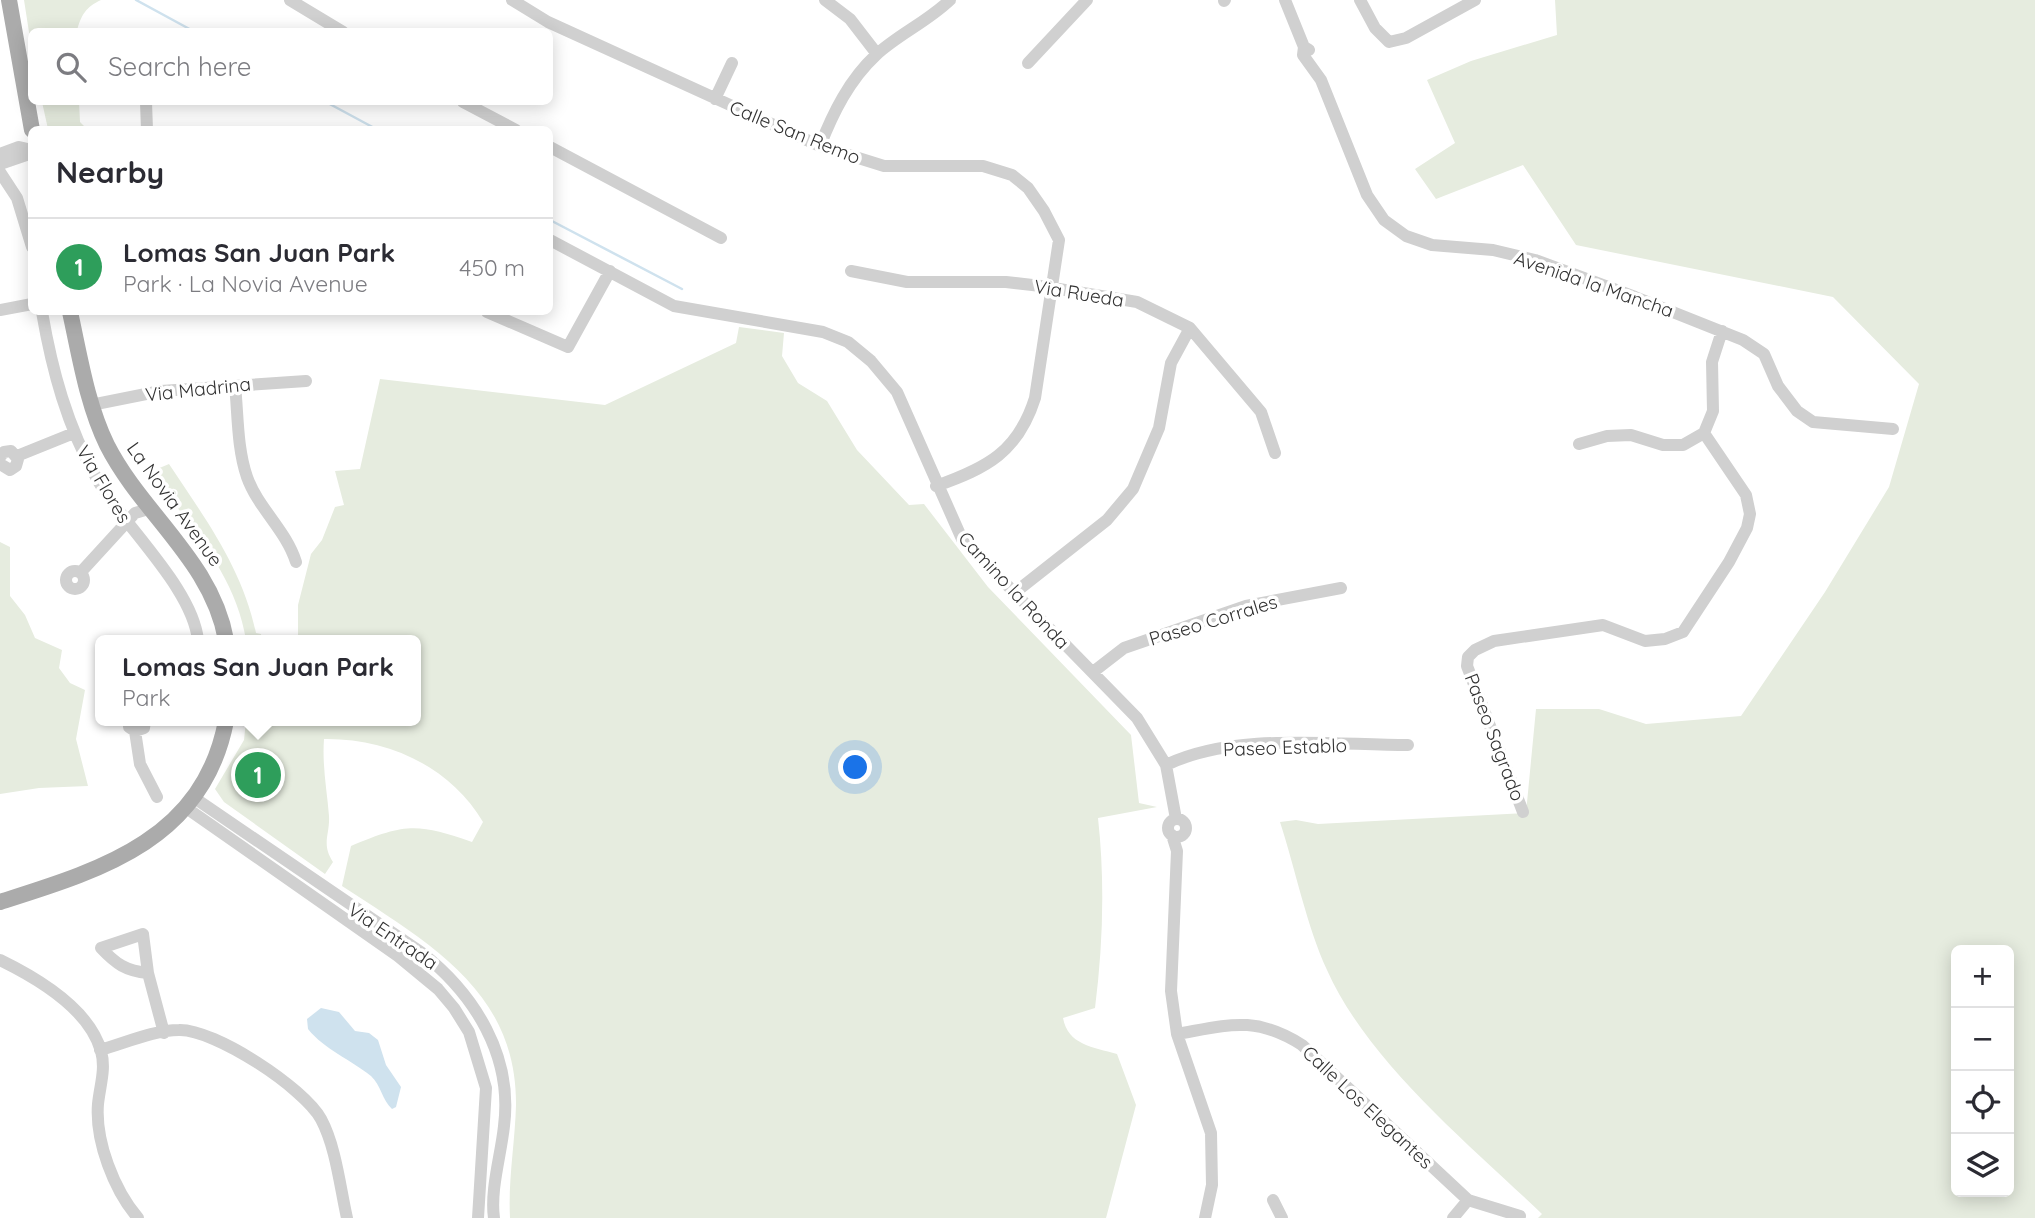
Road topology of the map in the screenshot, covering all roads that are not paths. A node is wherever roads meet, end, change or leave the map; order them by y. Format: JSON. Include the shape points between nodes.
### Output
{"nodes":[{"id":1,"x":9,"y":0,"type":"edge"},
{"id":2,"x":290,"y":0,"type":"edge"},
{"id":3,"x":512,"y":0,"type":"edge"},
{"id":4,"x":825,"y":0,"type":"edge"},
{"id":5,"x":950,"y":0,"type":"edge"},
{"id":6,"x":1087,"y":0,"type":"edge"},
{"id":7,"x":1285,"y":0,"type":"edge"},
{"id":8,"x":1360,"y":0,"type":"edge"},
{"id":9,"x":1475,"y":0,"type":"edge"},
{"id":10,"x":336,"y":28,"type":"edge"},
{"id":11,"x":877,"y":54,"type":"junction"},
{"id":12,"x":732,"y":63,"type":"dead end"},
{"id":13,"x":1028,"y":63,"type":"dead end"},
{"id":14,"x":715,"y":99,"type":"junction"},
{"id":15,"x":146,"y":105,"type":"edge"},
{"id":16,"x":469,"y":105,"type":"edge"},
{"id":17,"x":31,"y":126,"type":"edge"},
{"id":18,"x":147,"y":126,"type":"edge"},
{"id":19,"x":508,"y":126,"type":"edge"},
{"id":20,"x":820,"y":146,"type":"junction"},
{"id":21,"x":553,"y":149,"type":"edge"},
{"id":22,"x":28,"y":151,"type":"edge"},
{"id":23,"x":28,"y":154,"type":"edge"},
{"id":24,"x":0,"y":155,"type":"edge"},
{"id":25,"x":0,"y":164,"type":"edge"},
{"id":26,"x":0,"y":172,"type":"edge"},
{"id":27,"x":28,"y":234,"type":"edge"},
{"id":28,"x":722,"y":238,"type":"dead end"},
{"id":29,"x":553,"y":242,"type":"edge"},
{"id":30,"x":610,"y":271,"type":"junction"},
{"id":31,"x":851,"y":271,"type":"dead end"},
{"id":32,"x":1052,"y":288,"type":"junction"},
{"id":33,"x":28,"y":305,"type":"edge"},
{"id":34,"x":0,"y":310,"type":"edge"},
{"id":35,"x":43,"y":315,"type":"edge"},
{"id":36,"x":71,"y":315,"type":"edge"},
{"id":37,"x":494,"y":315,"type":"edge"},
{"id":38,"x":1190,"y":328,"type":"junction"},
{"id":39,"x":1722,"y":331,"type":"junction"},
{"id":40,"x":306,"y":381,"type":"dead end"},
{"id":41,"x":235,"y":385,"type":"junction"},
{"id":42,"x":91,"y":405,"type":"junction"},
{"id":43,"x":1893,"y":429,"type":"dead end"},
{"id":44,"x":74,"y":433,"type":"junction"},
{"id":45,"x":1704,"y":433,"type":"junction"},
{"id":46,"x":1579,"y":444,"type":"dead end"},
{"id":47,"x":1276,"y":453,"type":"dead end"},
{"id":48,"x":17,"y":456,"type":"junction"},
{"id":49,"x":0,"y":457,"type":"edge"},
{"id":50,"x":0,"y":464,"type":"edge"},
{"id":51,"x":936,"y":486,"type":"junction"},
{"id":52,"x":152,"y":508,"type":"junction"},
{"id":53,"x":127,"y":524,"type":"junction"},
{"id":54,"x":296,"y":562,"type":"dead end"},
{"id":55,"x":81,"y":572,"type":"dead end"},
{"id":56,"x":1341,"y":588,"type":"dead end"},
{"id":57,"x":1013,"y":594,"type":"junction"},
{"id":58,"x":197,"y":635,"type":"edge"},
{"id":59,"x":225,"y":635,"type":"edge"},
{"id":60,"x":1093,"y":672,"type":"junction"},
{"id":61,"x":132,"y":726,"type":"edge"},
{"id":62,"x":225,"y":726,"type":"edge"},
{"id":63,"x":1408,"y":745,"type":"dead end"},
{"id":64,"x":1166,"y":765,"type":"junction"},
{"id":65,"x":157,"y":797,"type":"dead end"},
{"id":66,"x":189,"y":802,"type":"junction"},
{"id":67,"x":1523,"y":812,"type":"dead end"},
{"id":68,"x":323,"y":895,"type":"junction"},
{"id":69,"x":0,"y":902,"type":"edge"},
{"id":70,"x":1,"y":958,"type":"edge"},
{"id":71,"x":149,"y":973,"type":"dead end"},
{"id":72,"x":164,"y":1033,"type":"junction"},
{"id":73,"x":1177,"y":1034,"type":"junction"},
{"id":74,"x":100,"y":1050,"type":"junction"},
{"id":75,"x":1273,"y":1200,"type":"dead end"},
{"id":76,"x":1468,"y":1200,"type":"junction"},
{"id":77,"x":1520,"y":1216,"type":"dead end"},
{"id":78,"x":138,"y":1218,"type":"edge"},
{"id":79,"x":347,"y":1218,"type":"edge"},
{"id":80,"x":478,"y":1218,"type":"edge"},
{"id":81,"x":494,"y":1218,"type":"edge"},
{"id":82,"x":1205,"y":1218,"type":"edge"},
{"id":83,"x":1282,"y":1218,"type":"edge"},
{"id":84,"x":1453,"y":1218,"type":"edge"}],
"edges":[{"from":1,"to":17,"type":"main road"},
{"from":2,"to":10,"type":"street"},
{"from":3,"to":14,"type":"street","name":"Calle San Remo","via":[[548,22]]},
{"from":4,"to":11,"type":"street","via":[[850,19]]},
{"from":5,"to":11,"type":"street"},
{"from":6,"to":13,"type":"street"},
{"from":7,"to":39,"type":"street","name":"Avenida la Mancha","via":[[1304,47],[1312,55],[1312,67],[1367,195],[1384,220],[1406,236],[1432,244],[1535,260]]},
{"from":8,"to":9,"type":"street","via":[[1375,28],[1389,42],[1406,38]]},
{"from":11,"to":20,"type":"street","via":[[845,92]]},
{"from":12,"to":14,"type":"street"},
{"from":14,"to":20,"type":"street","name":"Calle San Remo"},
{"from":15,"to":18,"type":"street"},
{"from":16,"to":19,"type":"street"},
{"from":20,"to":32,"type":"street","name":"Calle San Remo","via":[[884,166],[983,166],[1012,175],[1028,188],[1059,240]]},
{"from":21,"to":28,"type":"street"},
{"from":22,"to":24,"type":"street","via":[[19,148]]},
{"from":23,"to":25,"type":"street"},
{"from":26,"to":27,"type":"street","via":[[17,198]]},
{"from":29,"to":30,"type":"street","name":"Camino la Ronda"},
{"from":30,"to":37,"type":"street","via":[[568,347]]},
{"from":30,"to":51,"type":"street","name":"Camino la Ronda","via":[[674,306],[795,325],[848,342],[897,392]]},
{"from":31,"to":32,"type":"street","name":"Via Rueda","via":[[907,282],[1006,282]]},
{"from":32,"to":38,"type":"street","name":"Via Rueda","via":[[1137,302]]},
{"from":32,"to":51,"type":"street","name":"Calle San Remo","via":[[1035,398],[1023,431],[1005,453]]},
{"from":33,"to":34,"type":"street"},
{"from":35,"to":44,"type":"street","name":"Via Flores","via":[[61,400]]},
{"from":36,"to":42,"type":"main road","name":"La Novia Avenue"},
{"from":38,"to":47,"type":"street","name":"Via Rueda","via":[[1261,412]]},
{"from":38,"to":57,"type":"street","via":[[1171,363],[1159,428],[1133,489],[1107,520]]},
{"from":39,"to":43,"type":"street","name":"Avenida la Mancha","via":[[1764,354],[1778,386],[1797,411],[1813,422]]},
{"from":39,"to":45,"type":"street","via":[[1712,362],[1713,411]]},
{"from":40,"to":41,"type":"street","name":"Via Madrina"},
{"from":41,"to":42,"type":"street","name":"Via Madrina","via":[[141,393]]},
{"from":41,"to":54,"type":"street","via":[[248,479]]},
{"from":42,"to":52,"type":"main road","name":"La Novia Avenue","via":[[108,447]]},
{"from":44,"to":48,"type":"street"},
{"from":44,"to":53,"type":"street","name":"Via Flores"},
{"from":45,"to":46,"type":"street","via":[[1683,444],[1663,445],[1631,435]]},
{"from":45,"to":67,"type":"street","name":"Paseo Sagrado","via":[[1746,495],[1750,514],[1729,562],[1684,632],[1645,641],[1603,625],[1494,642],[1468,657],[1467,666]]},
{"from":48,"to":49,"type":"street","via":[[8,451]]},
{"from":48,"to":50,"type":"street","via":[[13,469]]},
{"from":51,"to":57,"type":"street","name":"Camino la Ronda","via":[[962,539]]},
{"from":52,"to":53,"type":"street","via":[[140,522]]},
{"from":52,"to":59,"type":"main road","name":"La Novia Avenue","via":[[209,588]]},
{"from":53,"to":55,"type":"street"},
{"from":53,"to":58,"type":"street","name":"Via Flores","via":[[181,592]]},
{"from":56,"to":60,"type":"street","name":"Paseo Corrales","via":[[1246,606],[1124,648]]},
{"from":57,"to":60,"type":"street","name":"Camino la Ronda"},
{"from":60,"to":64,"type":"street","name":"Camino la Ronda","via":[[1137,718]]},
{"from":61,"to":65,"type":"street","via":[[140,764]]},
{"from":62,"to":66,"type":"main road","via":[[217,754]]},
{"from":63,"to":64,"type":"street","name":"Paseo Establo","via":[[1253,745],[1207,749]]},
{"from":64,"to":73,"type":"street","name":"Camino la Ronda","via":[[1176,819],[1168,825],[1178,835],[1171,991]]},
{"from":66,"to":68,"type":"street","name":"Via Entrada"},
{"from":66,"to":69,"type":"main road","via":[[144,846],[114,862]]},
{"from":68,"to":80,"type":"street","name":"Via Entrada","via":[[438,989],[469,1032],[486,1088]]},
{"from":68,"to":81,"type":"street","name":"Via Entrada","via":[[443,970],[473,1003],[484,1023],[505,1093]]},
{"from":70,"to":74,"type":"street","via":[[84,1019]]},
{"from":71,"to":72,"type":"street"},
{"from":72,"to":74,"type":"street"},
{"from":72,"to":79,"type":"street","via":[[178,1030],[218,1040],[308,1102],[321,1120]]},
{"from":73,"to":76,"type":"street","name":"Calle Los Elegantes","via":[[1232,1023],[1287,1035]]},
{"from":73,"to":82,"type":"street","name":"Camino la Ronda","via":[[1211,1133],[1213,1185]]},
{"from":74,"to":78,"type":"street","via":[[102,1140],[116,1182]]},
{"from":75,"to":83,"type":"street"},
{"from":76,"to":77,"type":"street"},
{"from":76,"to":84,"type":"street"}]}
